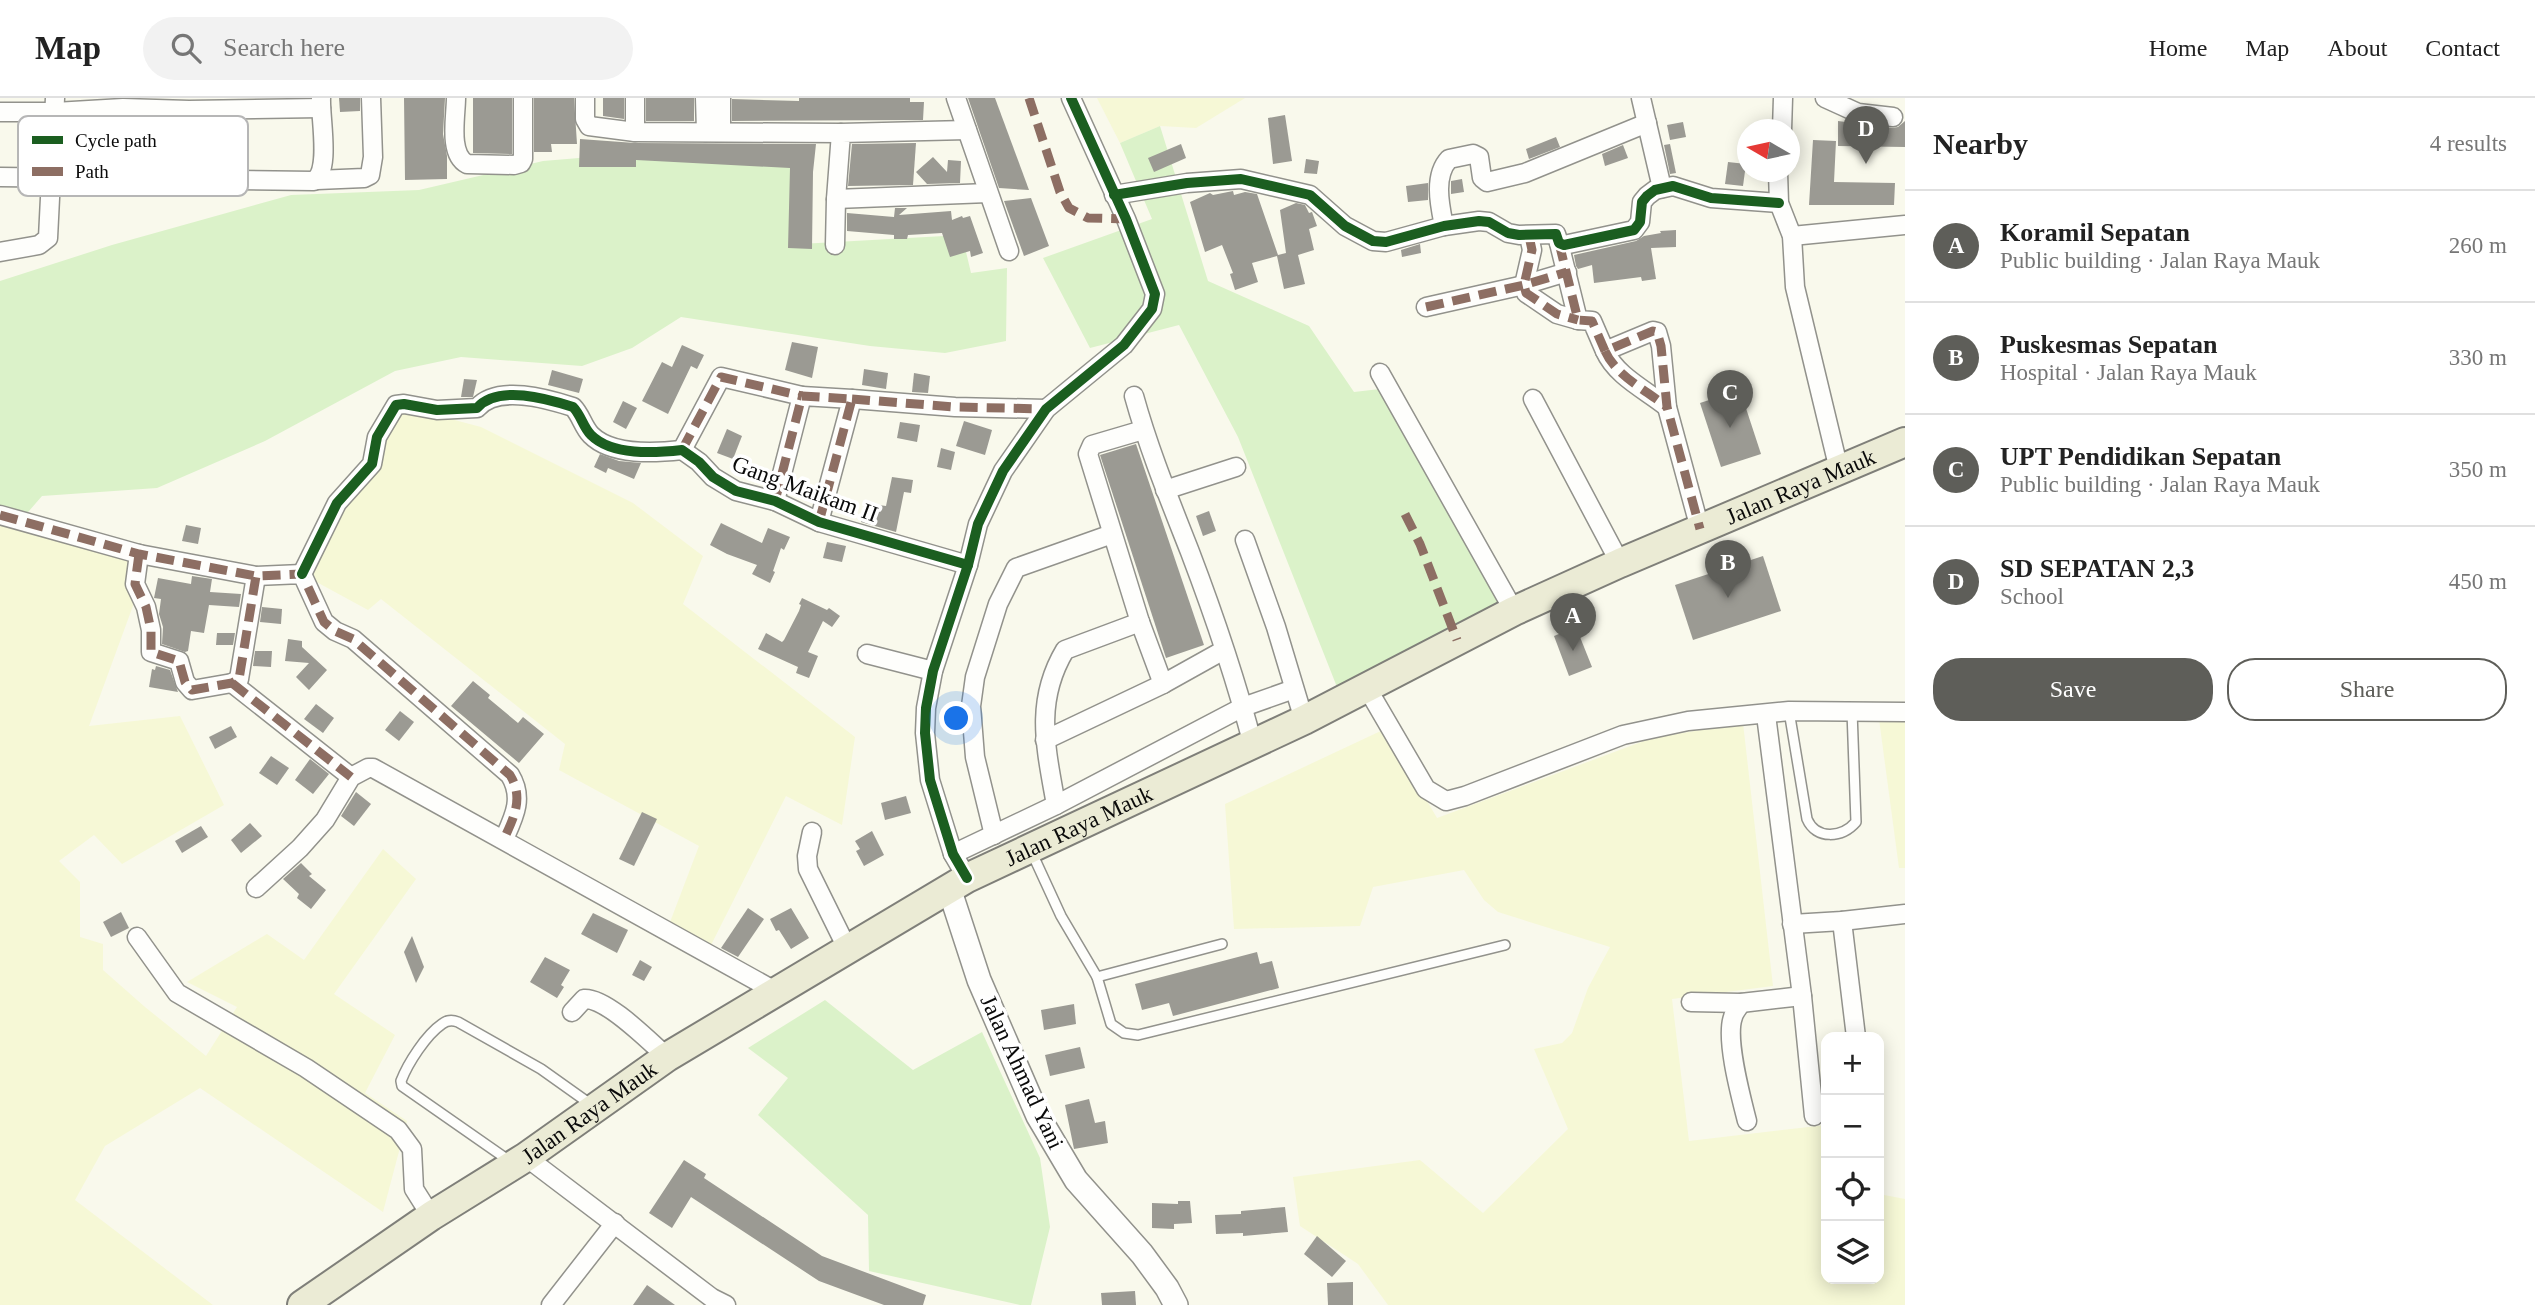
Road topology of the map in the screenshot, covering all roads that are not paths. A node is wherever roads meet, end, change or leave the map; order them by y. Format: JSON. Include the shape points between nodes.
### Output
{"nodes":[{"id":1,"x":371,"y":98,"type":"edge"},
{"id":2,"x":456,"y":98,"type":"edge"},
{"id":3,"x":523,"y":98,"type":"edge"},
{"id":4,"x":585,"y":98,"type":"edge"},
{"id":5,"x":635,"y":98,"type":"edge"},
{"id":6,"x":705,"y":98,"type":"edge"},
{"id":7,"x":721,"y":98,"type":"edge"},
{"id":8,"x":956,"y":98,"type":"edge"},
{"id":9,"x":1071,"y":98,"type":"edge"},
{"id":10,"x":1641,"y":98,"type":"edge"},
{"id":11,"x":1783,"y":98,"type":"edge"},
{"id":12,"x":1825,"y":98,"type":"edge"},
{"id":13,"x":123,"y":103,"type":"edge"},
{"id":14,"x":321,"y":103,"type":"edge"},
{"id":15,"x":189,"y":104,"type":"edge"},
{"id":16,"x":55,"y":105,"type":"edge"},
{"id":17,"x":0,"y":112,"type":"edge"},
{"id":18,"x":1893,"y":117,"type":"dead end"},
{"id":19,"x":1782,"y":119,"type":"edge"},
{"id":20,"x":1647,"y":123,"type":"junction"},
{"id":21,"x":968,"y":130,"type":"junction"},
{"id":22,"x":635,"y":132,"type":"junction"},
{"id":23,"x":713,"y":132,"type":"junction"},
{"id":24,"x":841,"y":133,"type":"junction"},
{"id":25,"x":0,"y":177,"type":"edge"},
{"id":26,"x":18,"y":177,"type":"edge"},
{"id":27,"x":317,"y":180,"type":"junction"},
{"id":28,"x":248,"y":182,"type":"edge"},
{"id":29,"x":1778,"y":182,"type":"edge"},
{"id":30,"x":1662,"y":188,"type":"junction"},
{"id":31,"x":988,"y":193,"type":"junction"},
{"id":32,"x":1114,"y":195,"type":"junction"},
{"id":33,"x":50,"y":196,"type":"edge"},
{"id":34,"x":836,"y":199,"type":"junction"},
{"id":35,"x":1779,"y":203,"type":"junction"},
{"id":36,"x":1905,"y":225,"type":"edge"},
{"id":37,"x":1444,"y":226,"type":"junction"},
{"id":38,"x":1529,"y":236,"type":"junction"},
{"id":39,"x":1792,"y":236,"type":"junction"},
{"id":40,"x":1559,"y":243,"type":"junction"},
{"id":41,"x":835,"y":244,"type":"dead end"},
{"id":42,"x":1009,"y":251,"type":"dead end"},
{"id":43,"x":0,"y":252,"type":"edge"},
{"id":44,"x":1567,"y":272,"type":"junction"},
{"id":45,"x":1524,"y":285,"type":"junction"},
{"id":46,"x":1426,"y":307,"type":"dead end"},
{"id":47,"x":1578,"y":320,"type":"junction"},
{"id":48,"x":1605,"y":351,"type":"junction"},
{"id":49,"x":1380,"y":373,"type":"dead end"},
{"id":50,"x":802,"y":396,"type":"junction"},
{"id":51,"x":1134,"y":397,"type":"dead end"},
{"id":52,"x":1533,"y":399,"type":"dead end"},
{"id":53,"x":852,"y":400,"type":"junction"},
{"id":54,"x":1668,"y":407,"type":"junction"},
{"id":55,"x":1046,"y":409,"type":"junction"},
{"id":56,"x":1143,"y":430,"type":"junction"},
{"id":57,"x":1905,"y":442,"type":"edge"},
{"id":58,"x":682,"y":450,"type":"junction"},
{"id":59,"x":1236,"y":467,"type":"dead end"},
{"id":60,"x":1839,"y":470,"type":"junction"},
{"id":61,"x":1166,"y":490,"type":"junction"},
{"id":62,"x":775,"y":501,"type":"junction"},
{"id":63,"x":0,"y":515,"type":"edge"},
{"id":64,"x":819,"y":522,"type":"junction"},
{"id":65,"x":1700,"y":529,"type":"junction"},
{"id":66,"x":1112,"y":534,"type":"junction"},
{"id":67,"x":1245,"y":540,"type":"dead end"},
{"id":68,"x":139,"y":554,"type":"junction"},
{"id":69,"x":1620,"y":563,"type":"junction"},
{"id":70,"x":968,"y":565,"type":"junction"},
{"id":71,"x":302,"y":574,"type":"junction"},
{"id":72,"x":256,"y":576,"type":"junction"},
{"id":73,"x":1514,"y":611,"type":"junction"},
{"id":74,"x":1140,"y":622,"type":"junction"},
{"id":75,"x":1224,"y":650,"type":"junction"},
{"id":76,"x":867,"y":654,"type":"dead end"},
{"id":77,"x":933,"y":670,"type":"junction"},
{"id":78,"x":232,"y":683,"type":"junction"},
{"id":79,"x":1163,"y":684,"type":"junction"},
{"id":80,"x":1367,"y":688,"type":"junction"},
{"id":81,"x":1294,"y":689,"type":"junction"},
{"id":82,"x":1243,"y":707,"type":"junction"},
{"id":83,"x":1789,"y":711,"type":"junction"},
{"id":84,"x":1852,"y":711,"type":"junction"},
{"id":85,"x":1905,"y":712,"type":"edge"},
{"id":86,"x":1766,"y":715,"type":"junction"},
{"id":87,"x":1304,"y":720,"type":"junction"},
{"id":88,"x":1045,"y":740,"type":"junction"},
{"id":89,"x":1253,"y":745,"type":"junction"},
{"id":90,"x":351,"y":776,"type":"junction"},
{"id":91,"x":1056,"y":805,"type":"junction"},
{"id":92,"x":812,"y":832,"type":"dead end"},
{"id":93,"x":994,"y":835,"type":"junction"},
{"id":94,"x":504,"y":839,"type":"junction"},
{"id":95,"x":1030,"y":849,"type":"junction"},
{"id":96,"x":956,"y":873,"type":"junction"},
{"id":97,"x":256,"y":888,"type":"dead end"},
{"id":98,"x":1905,"y":914,"type":"edge"},
{"id":99,"x":1842,"y":922,"type":"junction"},
{"id":100,"x":1792,"y":924,"type":"junction"},
{"id":101,"x":137,"y":937,"type":"dead end"},
{"id":102,"x":1222,"y":944,"type":"dead end"},
{"id":103,"x":1505,"y":945,"type":"dead end"},
{"id":104,"x":848,"y":950,"type":"junction"},
{"id":105,"x":1097,"y":977,"type":"junction"},
{"id":106,"x":775,"y":991,"type":"junction"},
{"id":107,"x":1802,"y":996,"type":"junction"},
{"id":108,"x":1691,"y":1002,"type":"dead end"},
{"id":109,"x":1741,"y":1003,"type":"junction"},
{"id":110,"x":572,"y":1012,"type":"dead end"},
{"id":111,"x":1855,"y":1032,"type":"edge"},
{"id":112,"x":667,"y":1057,"type":"junction"},
{"id":113,"x":594,"y":1107,"type":"junction"},
{"id":114,"x":1814,"y":1116,"type":"dead end"},
{"id":115,"x":1746,"y":1121,"type":"dead end"},
{"id":116,"x":520,"y":1160,"type":"junction"},
{"id":117,"x":431,"y":1216,"type":"junction"},
{"id":118,"x":615,"y":1223,"type":"junction"},
{"id":119,"x":302,"y":1305,"type":"edge"},
{"id":120,"x":551,"y":1305,"type":"edge"},
{"id":121,"x":726,"y":1305,"type":"edge"},
{"id":122,"x":1176,"y":1305,"type":"edge"}],
"edges":[{"from":1,"to":27,"type":"street","via":[[373,157],[369,175]]},
{"from":2,"to":3,"type":"street","via":[[456,145],[461,160],[514,165],[523,159]]},
{"from":4,"to":22,"type":"street","via":[[588,125]]},
{"from":5,"to":22,"type":"street"},
{"from":6,"to":23,"type":"street"},
{"from":7,"to":23,"type":"street"},
{"from":8,"to":21,"type":"street"},
{"from":9,"to":32,"type":"street"},
{"from":10,"to":20,"type":"street"},
{"from":11,"to":19,"type":"street"},
{"from":12,"to":18,"type":"street","via":[[1858,113]]},
{"from":13,"to":15,"type":"street"},
{"from":13,"to":16,"type":"street"},
{"from":14,"to":15,"type":"street"},
{"from":14,"to":27,"type":"street","via":[[323,164]]},
{"from":16,"to":17,"type":"street"},
{"from":20,"to":30,"type":"street"},
{"from":20,"to":37,"type":"street","via":[[1525,173],[1487,182],[1482,178],[1479,157],[1449,159],[1440,177]]},
{"from":21,"to":24,"type":"street"},
{"from":21,"to":31,"type":"street"},
{"from":22,"to":23,"type":"street"},
{"from":23,"to":24,"type":"street"},
{"from":24,"to":34,"type":"street"},
{"from":25,"to":26,"type":"street"},
{"from":27,"to":28,"type":"street"},
{"from":29,"to":35,"type":"street"},
{"from":30,"to":35,"type":"street","via":[[1673,186],[1711,198]]},
{"from":30,"to":40,"type":"street","via":[[1644,200],[1634,230]]},
{"from":31,"to":34,"type":"street"},
{"from":31,"to":42,"type":"street"},
{"from":32,"to":37,"type":"street","via":[[1241,179],[1310,195],[1339,221],[1373,241],[1386,242]]},
{"from":32,"to":55,"type":"street","via":[[1153,287],[1152,309],[1124,345]]},
{"from":33,"to":43,"type":"street","via":[[46,241]]},
{"from":34,"to":41,"type":"street"},
{"from":35,"to":39,"type":"street"},
{"from":36,"to":39,"type":"street"},
{"from":37,"to":38,"type":"street","via":[[1489,222],[1508,233]]},
{"from":38,"to":40,"type":"street","via":[[1553,233]]},
{"from":38,"to":45,"type":"street","via":[[1531,262]]},
{"from":39,"to":60,"type":"street","via":[[1795,287]]},
{"from":40,"to":44,"type":"street"},
{"from":44,"to":45,"type":"street"},
{"from":44,"to":47,"type":"street"},
{"from":45,"to":46,"type":"street"},
{"from":45,"to":47,"type":"street","via":[[1526,293],[1548,309]]},
{"from":47,"to":48,"type":"street","via":[[1592,321]]},
{"from":48,"to":54,"type":"street","via":[[1621,373]]},
{"from":48,"to":54,"type":"street","via":[[1657,332]]},
{"from":49,"to":73,"type":"street"},
{"from":50,"to":53,"type":"street"},
{"from":50,"to":58,"type":"street","via":[[721,377]]},
{"from":50,"to":62,"type":"street"},
{"from":51,"to":56,"type":"street"},
{"from":52,"to":69,"type":"street"},
{"from":53,"to":55,"type":"street"},
{"from":53,"to":64,"type":"street"},
{"from":54,"to":65,"type":"street"},
{"from":55,"to":70,"type":"street","via":[[1003,471],[978,524]]},
{"from":56,"to":61,"type":"street"},
{"from":56,"to":66,"type":"street","via":[[1088,449]]},
{"from":57,"to":60,"type":"main road","name":"Jalan Raya Mauk"},
{"from":58,"to":62,"type":"street","name":"Gang Maikam II","via":[[736,491]]},
{"from":58,"to":71,"type":"street","via":[[649,454],[607,446],[590,435],[573,407],[534,396],[506,396],[477,408],[443,410],[399,404],[377,437],[372,464],[337,503]]},
{"from":59,"to":61,"type":"street"},
{"from":60,"to":65,"type":"main road","name":"Jalan Raya Mauk"},
{"from":61,"to":75,"type":"street"},
{"from":62,"to":64,"type":"street","name":"Gang Maikam II"},
{"from":63,"to":68,"type":"street"},
{"from":64,"to":70,"type":"street","name":"Gang Maikam II"},
{"from":65,"to":69,"type":"main road","name":"Jalan Raya Mauk"},
{"from":66,"to":74,"type":"street"},
{"from":66,"to":93,"type":"street","via":[[1016,568],[998,604],[975,677],[971,706],[975,757]]},
{"from":67,"to":81,"type":"street"},
{"from":68,"to":72,"type":"street"},
{"from":68,"to":78,"type":"street","via":[[135,584],[146,607],[151,652],[179,661],[192,690]]},
{"from":69,"to":73,"type":"main road","name":"Jalan Raya Mauk"},
{"from":70,"to":77,"type":"street"},
{"from":71,"to":72,"type":"street"},
{"from":71,"to":94,"type":"street","via":[[324,622],[353,639],[510,775],[518,806]]},
{"from":72,"to":78,"type":"street","via":[[241,675]]},
{"from":73,"to":80,"type":"main road","name":"Jalan Raya Mauk"},
{"from":74,"to":79,"type":"street"},
{"from":74,"to":88,"type":"street","via":[[1065,650],[1046,700]]},
{"from":75,"to":79,"type":"street"},
{"from":75,"to":82,"type":"street"},
{"from":76,"to":77,"type":"street"},
{"from":77,"to":96,"type":"street","via":[[926,708],[926,756]]},
{"from":78,"to":90,"type":"street"},
{"from":79,"to":88,"type":"street"},
{"from":80,"to":86,"type":"street","via":[[1426,789],[1446,801],[1623,735],[1688,721]]},
{"from":80,"to":87,"type":"main road","name":"Jalan Raya Mauk"},
{"from":81,"to":82,"type":"street"},
{"from":81,"to":87,"type":"street"},
{"from":82,"to":89,"type":"street"},
{"from":82,"to":91,"type":"street"},
{"from":83,"to":84,"type":"street"},
{"from":83,"to":84,"type":"lane","via":[[1807,819],[1812,829],[1823,835],[1844,832],[1856,822]]},
{"from":83,"to":86,"type":"street"},
{"from":84,"to":85,"type":"street"},
{"from":86,"to":100,"type":"street"},
{"from":87,"to":89,"type":"main road","name":"Jalan Raya Mauk"},
{"from":88,"to":91,"type":"street"},
{"from":89,"to":95,"type":"main road","name":"Jalan Raya Mauk"},
{"from":90,"to":94,"type":"street","via":[[373,768]]},
{"from":90,"to":97,"type":"street","via":[[300,848]]},
{"from":91,"to":93,"type":"street"},
{"from":92,"to":104,"type":"street","via":[[808,869]]},
{"from":93,"to":96,"type":"street"},
{"from":94,"to":106,"type":"street"},
{"from":95,"to":96,"type":"main road","name":"Jalan Raya Mauk"},
{"from":95,"to":105,"type":"lane"},
{"from":96,"to":104,"type":"main road","name":"Jalan Raya Mauk"},
{"from":96,"to":122,"type":"street","name":"Jalan Ahmad Yani","via":[[979,980],[1038,1116],[1076,1180],[1142,1254]]},
{"from":98,"to":99,"type":"street"},
{"from":99,"to":100,"type":"street"},
{"from":99,"to":111,"type":"street"},
{"from":100,"to":107,"type":"street"},
{"from":101,"to":117,"type":"street","via":[[177,993],[306,1068],[407,1138],[414,1189]]},
{"from":102,"to":105,"type":"lane"},
{"from":103,"to":105,"type":"lane","via":[[1138,1035],[1111,1024]]},
{"from":104,"to":106,"type":"main road","name":"Jalan Raya Mauk"},
{"from":106,"to":112,"type":"main road","name":"Jalan Raya Mauk"},
{"from":107,"to":109,"type":"street"},
{"from":107,"to":114,"type":"street"},
{"from":108,"to":109,"type":"street"},
{"from":109,"to":115,"type":"street","via":[[1732,1018],[1732,1035]]},
{"from":110,"to":112,"type":"street","via":[[584,999],[595,1000]]},
{"from":112,"to":113,"type":"main road","name":"Jalan Raya Mauk"},
{"from":113,"to":116,"type":"main road","name":"Jalan Raya Mauk"},
{"from":113,"to":116,"type":"lane","via":[[541,1069],[458,1022],[442,1024],[411,1060],[401,1084]]},
{"from":116,"to":117,"type":"main road","name":"Jalan Raya Mauk"},
{"from":116,"to":118,"type":"street"},
{"from":117,"to":119,"type":"main road","name":"Jalan Raya Mauk"},
{"from":118,"to":120,"type":"street"},
{"from":118,"to":121,"type":"street"}]}
